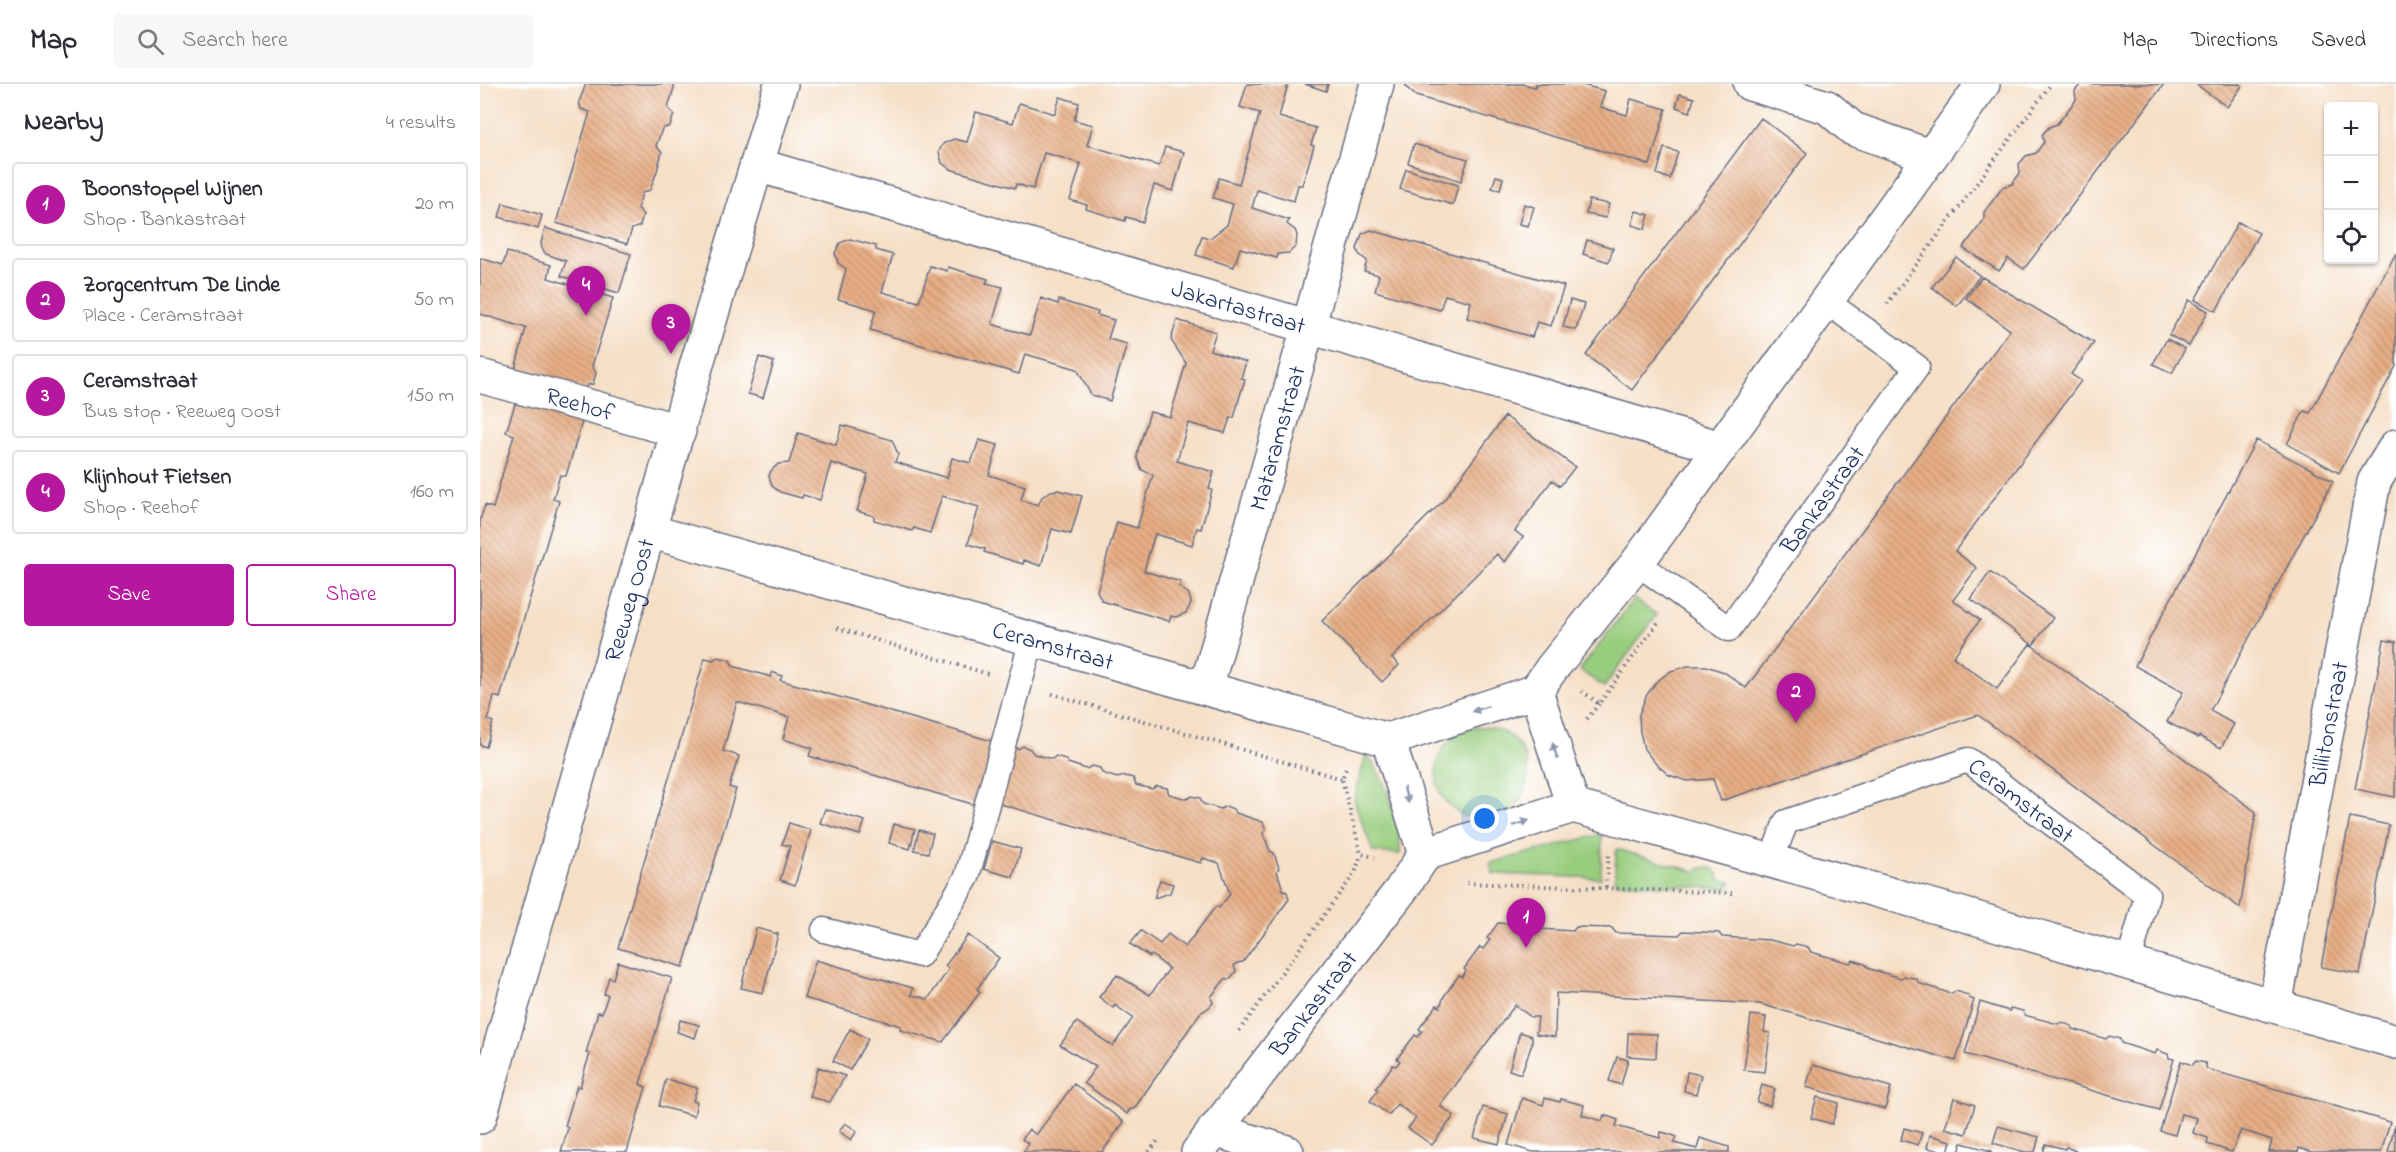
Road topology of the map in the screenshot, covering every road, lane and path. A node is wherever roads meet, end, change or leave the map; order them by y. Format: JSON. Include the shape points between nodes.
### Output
{"nodes":[{"id":1,"x":781,"y":84,"type":"edge"},
{"id":2,"x":1377,"y":84,"type":"edge"},
{"id":3,"x":1750,"y":84,"type":"edge"},
{"id":4,"x":1983,"y":84,"type":"edge"},
{"id":5,"x":2051,"y":84,"type":"edge"},
{"id":6,"x":1929,"y":156,"type":"junction"},
{"id":7,"x":757,"y":165,"type":"junction"},
{"id":8,"x":1827,"y":302,"type":"junction"},
{"id":9,"x":1308,"y":326,"type":"junction"},
{"id":10,"x":1867,"y":331,"type":"junction"},
{"id":11,"x":480,"y":376,"type":"edge"},
{"id":12,"x":679,"y":431,"type":"junction"},
{"id":13,"x":2396,"y":446,"type":"edge"},
{"id":14,"x":1721,"y":448,"type":"junction"},
{"id":15,"x":649,"y":531,"type":"junction"},
{"id":16,"x":1637,"y":563,"type":"junction"},
{"id":17,"x":1678,"y":593,"type":"junction"},
{"id":18,"x":1032,"y":639,"type":"junction"},
{"id":19,"x":1544,"y":680,"type":"junction"},
{"id":20,"x":1206,"y":688,"type":"junction"},
{"id":21,"x":1388,"y":740,"type":"junction"},
{"id":22,"x":1573,"y":806,"type":"junction"},
{"id":23,"x":1361,"y":854,"type":"dead end"},
{"id":24,"x":1425,"y":854,"type":"junction"},
{"id":25,"x":1771,"y":860,"type":"junction"},
{"id":26,"x":824,"y":930,"type":"dead end"},
{"id":27,"x":2129,"y":962,"type":"junction"},
{"id":28,"x":2275,"y":1005,"type":"junction"},
{"id":29,"x":1238,"y":1032,"type":"dead end"},
{"id":30,"x":2396,"y":1042,"type":"edge"},
{"id":31,"x":480,"y":1117,"type":"edge"},
{"id":32,"x":1163,"y":1134,"type":"dead end"},
{"id":33,"x":1206,"y":1141,"type":"edge"},
{"id":34,"x":1149,"y":1152,"type":"edge"},
{"id":35,"x":1287,"y":1152,"type":"edge"}],
"edges":[{"from":1,"to":7,"type":"street","name":"Reeweg Oost"},
{"from":2,"to":9,"type":"street","name":"Mataramstraat"},
{"from":3,"to":6,"type":"street","via":[[1827,107],[1853,129]]},
{"from":4,"to":6,"type":"street"},
{"from":5,"to":10,"type":"path"},
{"from":6,"to":8,"type":"street"},
{"from":7,"to":9,"type":"street","name":"Jakartastraat"},
{"from":7,"to":12,"type":"street","name":"Reeweg Oost"},
{"from":8,"to":10,"type":"lane","name":"Bankastraat"},
{"from":8,"to":14,"type":"street"},
{"from":9,"to":14,"type":"street","name":"Jakartastraat"},
{"from":9,"to":20,"type":"street","name":"Mataramstraat"},
{"from":10,"to":17,"type":"lane","name":"Bankastraat","via":[[1917,367],[1728,629]]},
{"from":11,"to":12,"type":"street","name":"Reehof"},
{"from":12,"to":15,"type":"street","name":"Reeweg Oost"},
{"from":13,"to":28,"type":"street","name":"Billitonstraat","via":[[2374,482]]},
{"from":14,"to":16,"type":"street"},
{"from":15,"to":18,"type":"street","name":"Ceramstraat"},
{"from":15,"to":31,"type":"street","name":"Reeweg Oost"},
{"from":16,"to":17,"type":"lane","name":"Bankastraat"},
{"from":16,"to":19,"type":"street"},
{"from":17,"to":19,"type":"path","via":[[1599,704]]},
{"from":18,"to":20,"type":"street","name":"Ceramstraat"},
{"from":18,"to":26,"type":"lane","via":[[967,877],[920,955]]},
{"from":19,"to":21,"type":"street","one_way":true},
{"from":22,"to":19,"type":"street","one_way":true},
{"from":20,"to":21,"type":"street","name":"Ceramstraat"},
{"from":21,"to":24,"type":"street","one_way":true},
{"from":24,"to":22,"type":"street","one_way":true},
{"from":22,"to":25,"type":"street"},
{"from":23,"to":29,"type":"path","via":[[1355,873]]},
{"from":24,"to":33,"type":"street","name":"Bankastraat"},
{"from":25,"to":27,"type":"street"},
{"from":25,"to":27,"type":"lane","name":"Ceramstraat","via":[[1786,822],[1968,760],[2147,895]]},
{"from":27,"to":28,"type":"street"},
{"from":28,"to":30,"type":"street"},
{"from":32,"to":34,"type":"path"},
{"from":33,"to":35,"type":"street"}]}
